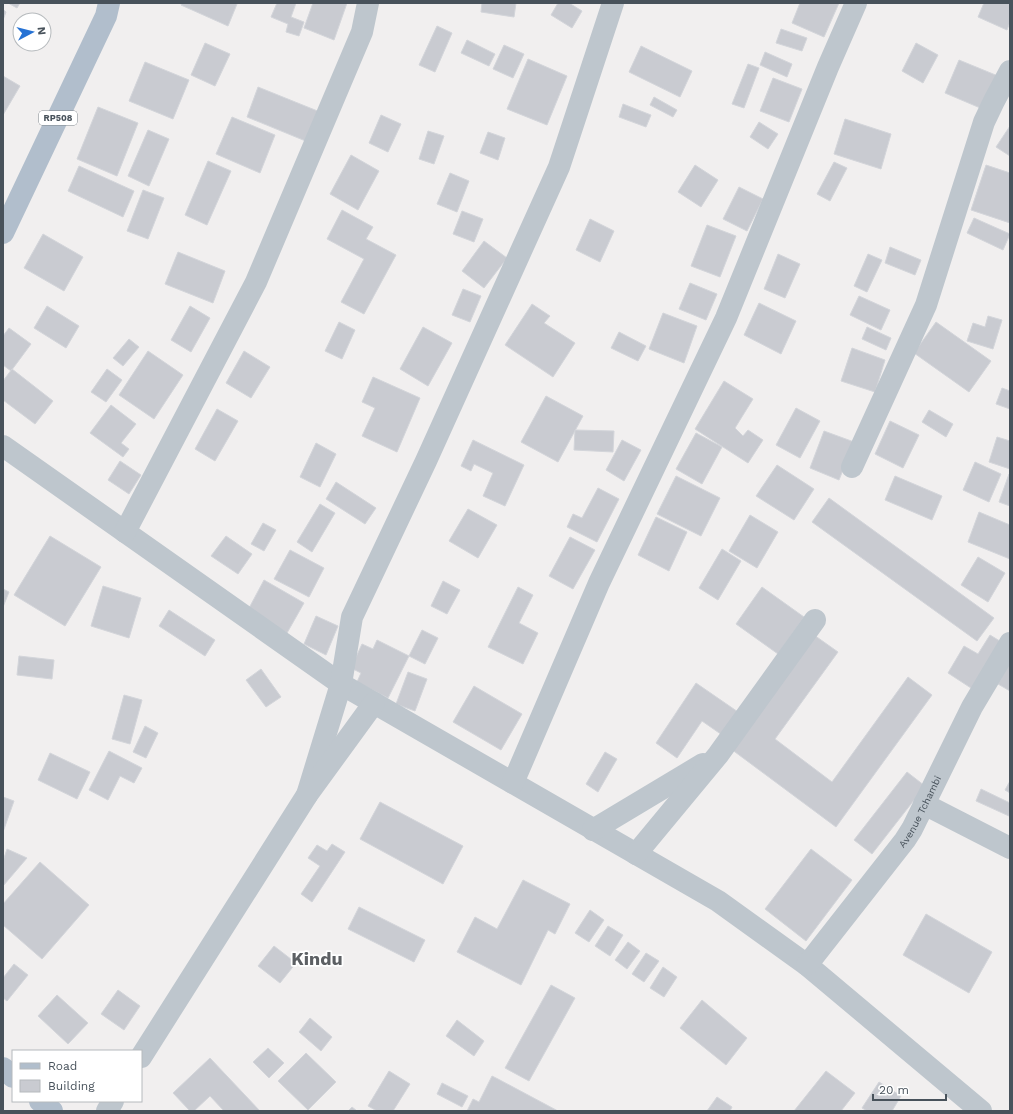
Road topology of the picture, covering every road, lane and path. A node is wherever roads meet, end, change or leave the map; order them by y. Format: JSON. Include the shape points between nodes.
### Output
{"nodes":[{"id":1,"x":109,"y":3,"type":"edge"},
{"id":2,"x":368,"y":3,"type":"edge"},
{"id":3,"x":613,"y":3,"type":"edge"},
{"id":4,"x":856,"y":3,"type":"edge"},
{"id":5,"x":1010,"y":71,"type":"edge"},
{"id":6,"x":3,"y":233,"type":"edge"},
{"id":7,"x":3,"y":446,"type":"edge"},
{"id":8,"x":852,"y":467,"type":"dead end"},
{"id":9,"x":125,"y":532,"type":"junction"},
{"id":10,"x":815,"y":620,"type":"dead end"},
{"id":11,"x":1010,"y":643,"type":"edge"},
{"id":12,"x":341,"y":684,"type":"junction"},
{"id":13,"x":374,"y":703,"type":"junction"},
{"id":14,"x":718,"y":755,"type":"junction"},
{"id":15,"x":513,"y":783,"type":"junction"},
{"id":16,"x":307,"y":795,"type":"junction"},
{"id":17,"x":924,"y":804,"type":"junction"},
{"id":18,"x":593,"y":830,"type":"junction"},
{"id":19,"x":1010,"y":848,"type":"edge"},
{"id":20,"x":636,"y":854,"type":"junction"},
{"id":21,"x":807,"y":965,"type":"junction"},
{"id":22,"x":142,"y":1056,"type":"edge"},
{"id":23,"x":3,"y":1068,"type":"edge"},
{"id":24,"x":12,"y":1076,"type":"edge"},
{"id":25,"x":41,"y":1102,"type":"edge"},
{"id":26,"x":113,"y":1102,"type":"edge"},
{"id":27,"x":52,"y":1111,"type":"edge"},
{"id":28,"x":107,"y":1111,"type":"edge"},
{"id":29,"x":981,"y":1111,"type":"edge"}],
"edges":[{"from":1,"to":6,"type":"main road","number":"RP508","via":[[106,16]]},
{"from":2,"to":9,"type":"street","via":[[362,32],[256,282]]},
{"from":3,"to":12,"type":"street","via":[[559,168],[352,617]]},
{"from":4,"to":15,"type":"street","via":[[726,318],[599,583]]},
{"from":5,"to":8,"type":"street","via":[[984,122],[926,305]]},
{"from":7,"to":9,"type":"street"},
{"from":9,"to":12,"type":"street"},
{"from":10,"to":14,"type":"street"},
{"from":11,"to":17,"type":"street","name":"Avenue Tchambi","via":[[972,706]]},
{"from":12,"to":13,"type":"street"},
{"from":12,"to":16,"type":"street"},
{"from":13,"to":15,"type":"street"},
{"from":13,"to":16,"type":"street"},
{"from":14,"to":18,"type":"street"},
{"from":14,"to":20,"type":"street"},
{"from":15,"to":18,"type":"street"},
{"from":16,"to":22,"type":"street"},
{"from":17,"to":19,"type":"street"},
{"from":17,"to":21,"type":"street","name":"Avenue Tchambi","via":[[905,840]]},
{"from":18,"to":20,"type":"street"},
{"from":20,"to":21,"type":"street","via":[[718,901]]},
{"from":21,"to":29,"type":"street"},
{"from":23,"to":24,"type":"main road"},
{"from":25,"to":27,"type":"main road"},
{"from":26,"to":28,"type":"street"}]}
